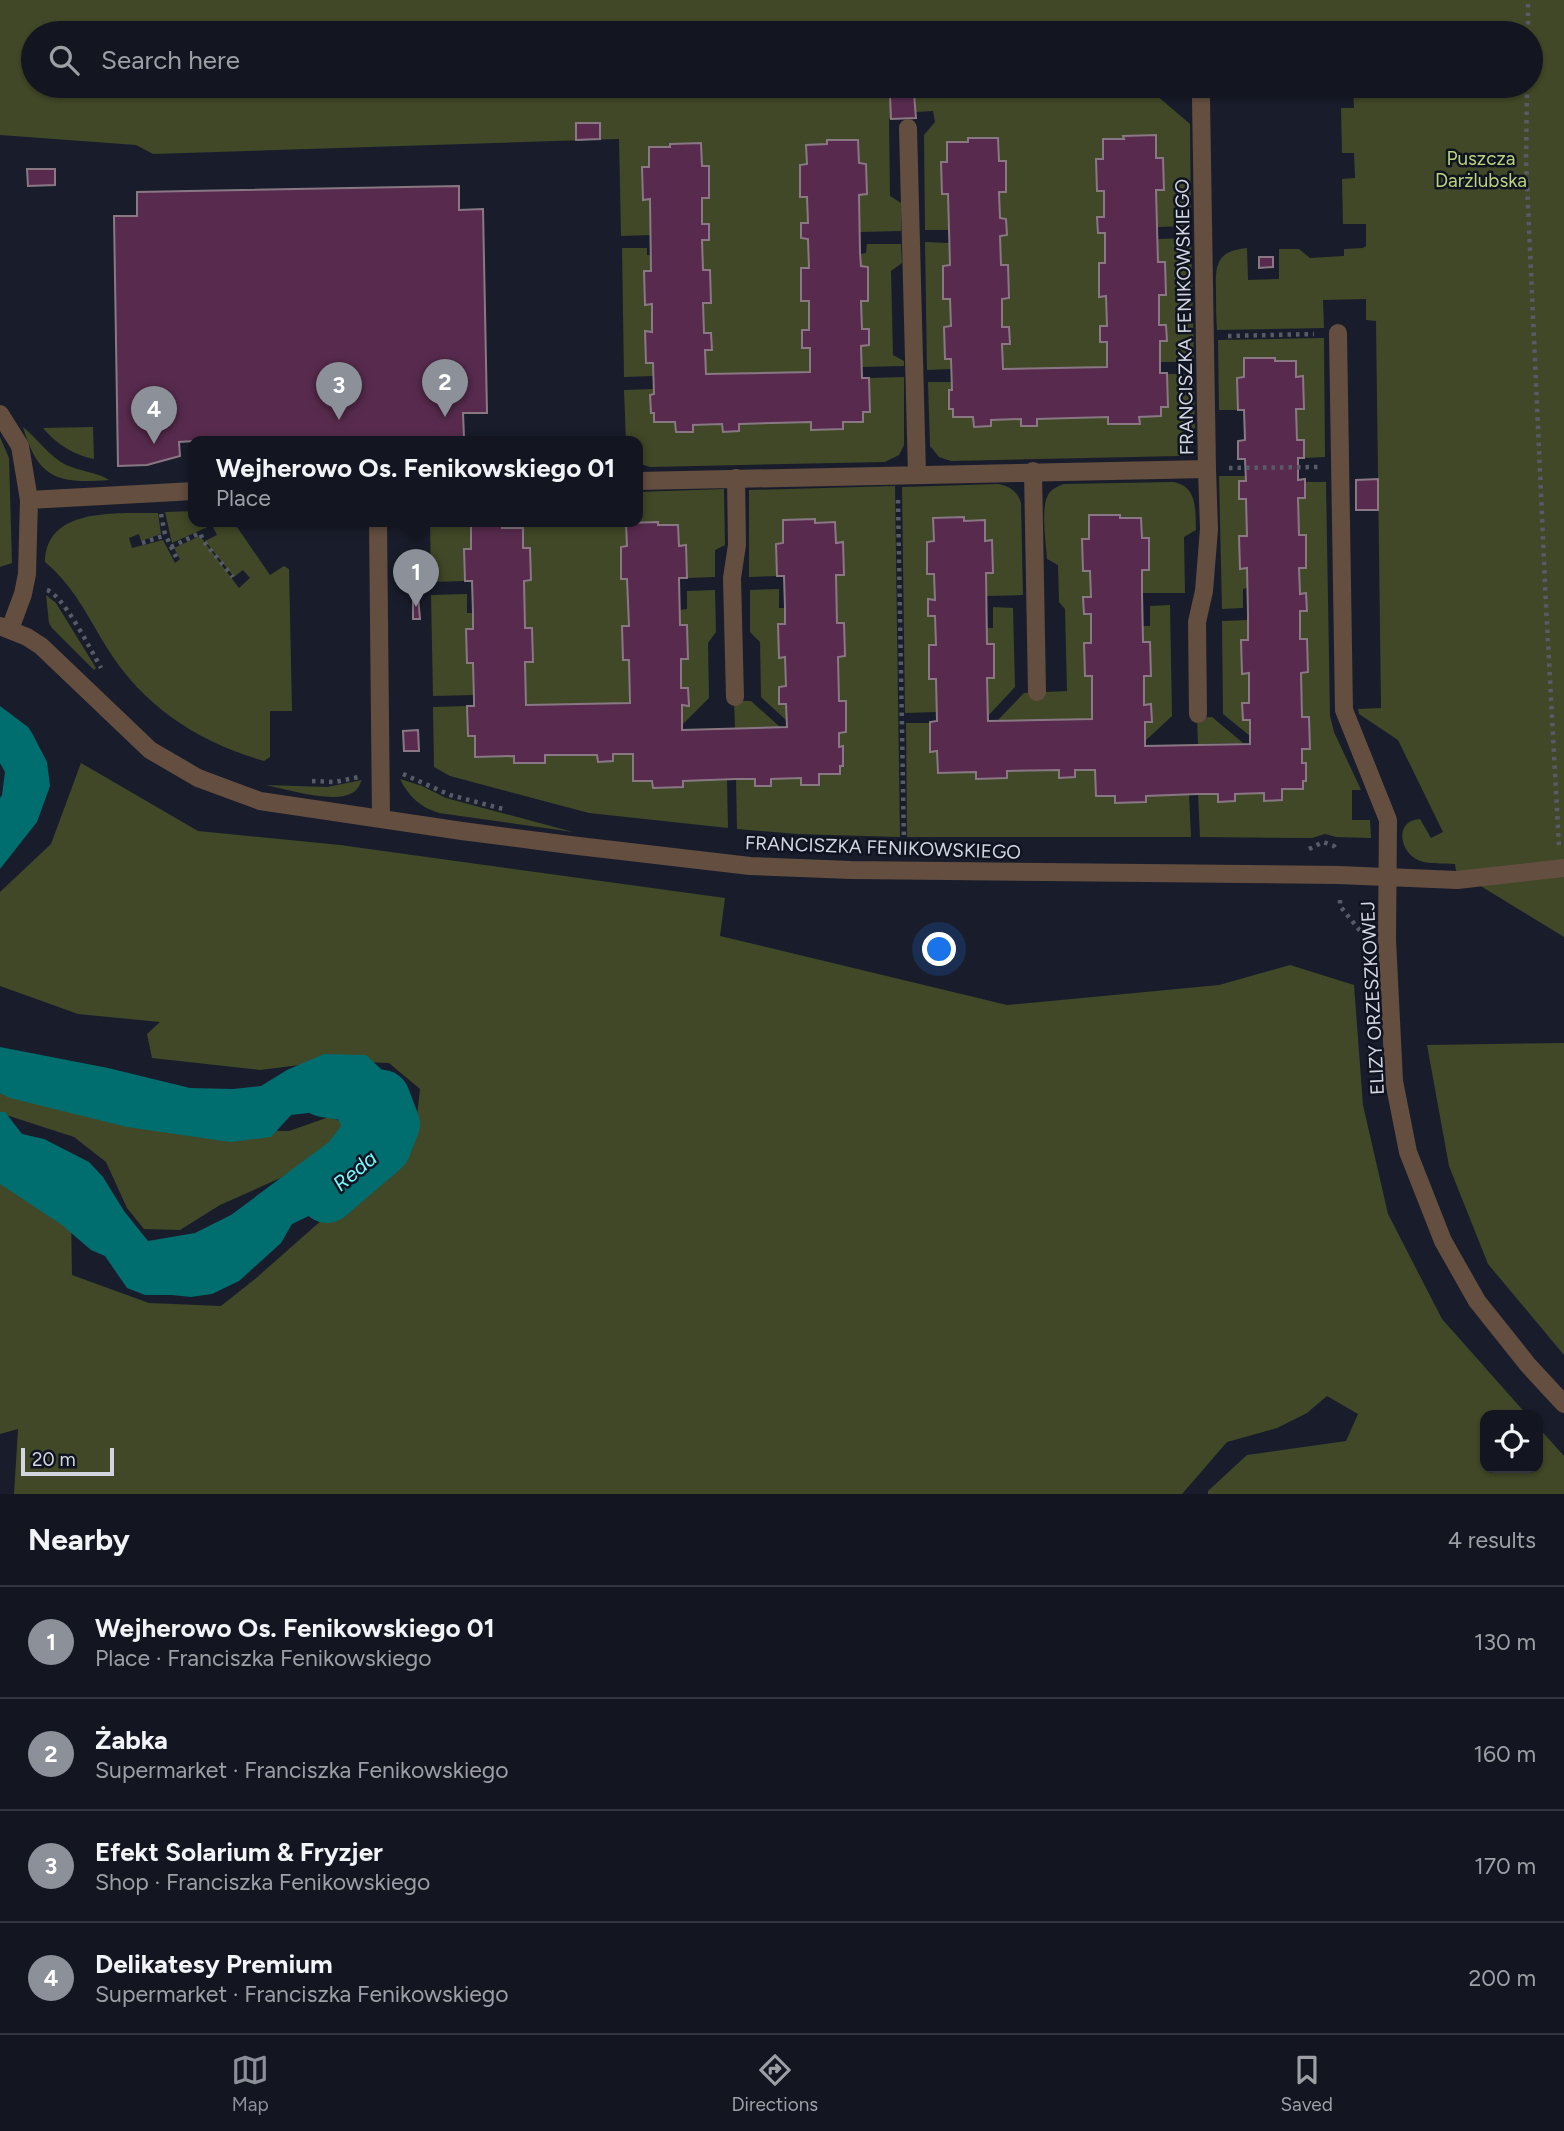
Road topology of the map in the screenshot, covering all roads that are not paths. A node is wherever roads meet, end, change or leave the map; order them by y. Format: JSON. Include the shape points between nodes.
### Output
{"nodes":[{"id":1,"x":1201,"y":99,"type":"dead end"},
{"id":2,"x":908,"y":128,"type":"dead end"},
{"id":3,"x":1338,"y":333,"type":"road end"},
{"id":4,"x":0,"y":414,"type":"edge"},
{"id":5,"x":1207,"y":469,"type":"junction"},
{"id":6,"x":1033,"y":471,"type":"junction"},
{"id":7,"x":917,"y":474,"type":"junction"},
{"id":8,"x":736,"y":478,"type":"junction"},
{"id":9,"x":643,"y":481,"type":"edge"},
{"id":10,"x":188,"y":491,"type":"edge"},
{"id":11,"x":29,"y":500,"type":"junction"},
{"id":12,"x":378,"y":527,"type":"edge"},
{"id":13,"x":5,"y":627,"type":"edge"},
{"id":14,"x":1037,"y":692,"type":"dead end"},
{"id":15,"x":735,"y":697,"type":"dead end"},
{"id":16,"x":1198,"y":714,"type":"dead end"},
{"id":17,"x":381,"y":817,"type":"junction"},
{"id":18,"x":1562,"y":868,"type":"edge"},
{"id":19,"x":1388,"y":878,"type":"junction"},
{"id":20,"x":1564,"y":1404,"type":"edge"}],
"edges":[{"from":1,"to":5,"type":"street","name":"FRANCISZKA FENIKOWSKIEGO"},
{"from":2,"to":7,"type":"street"},
{"from":3,"to":19,"type":"street","name":"ELIZY ORZESZKOWEJ","via":[[1344,710],[1388,820]]},
{"from":4,"to":11,"type":"street","name":"FRANCISZKA FENIKOWSKIEGO","via":[[20,446]]},
{"from":5,"to":6,"type":"street","name":"FRANCISZKA FENIKOWSKIEGO"},
{"from":5,"to":16,"type":"street","via":[[1209,529],[1197,622]]},
{"from":6,"to":7,"type":"street","name":"FRANCISZKA FENIKOWSKIEGO"},
{"from":6,"to":14,"type":"street"},
{"from":7,"to":8,"type":"street","name":"FRANCISZKA FENIKOWSKIEGO"},
{"from":8,"to":9,"type":"street","name":"FRANCISZKA FENIKOWSKIEGO"},
{"from":8,"to":15,"type":"street","via":[[737,545],[732,578]]},
{"from":10,"to":11,"type":"street"},
{"from":11,"to":13,"type":"street","name":"FRANCISZKA FENIKOWSKIEGO","via":[[27,574]]},
{"from":12,"to":17,"type":"street"},
{"from":13,"to":17,"type":"street","name":"FRANCISZKA FENIKOWSKIEGO","via":[[41,646],[150,750],[198,778],[260,801]]},
{"from":17,"to":19,"type":"street","name":"FRANCISZKA FENIKOWSKIEGO","via":[[557,844],[750,866]]},
{"from":18,"to":19,"type":"street","name":"FRANCISZKA FENIKOWSKIEGO","via":[[1457,880]]},
{"from":19,"to":20,"type":"street","name":"ELIZY ORZESZKOWEJ","via":[[1394,1081],[1408,1152],[1443,1241],[1477,1301]]}]}
